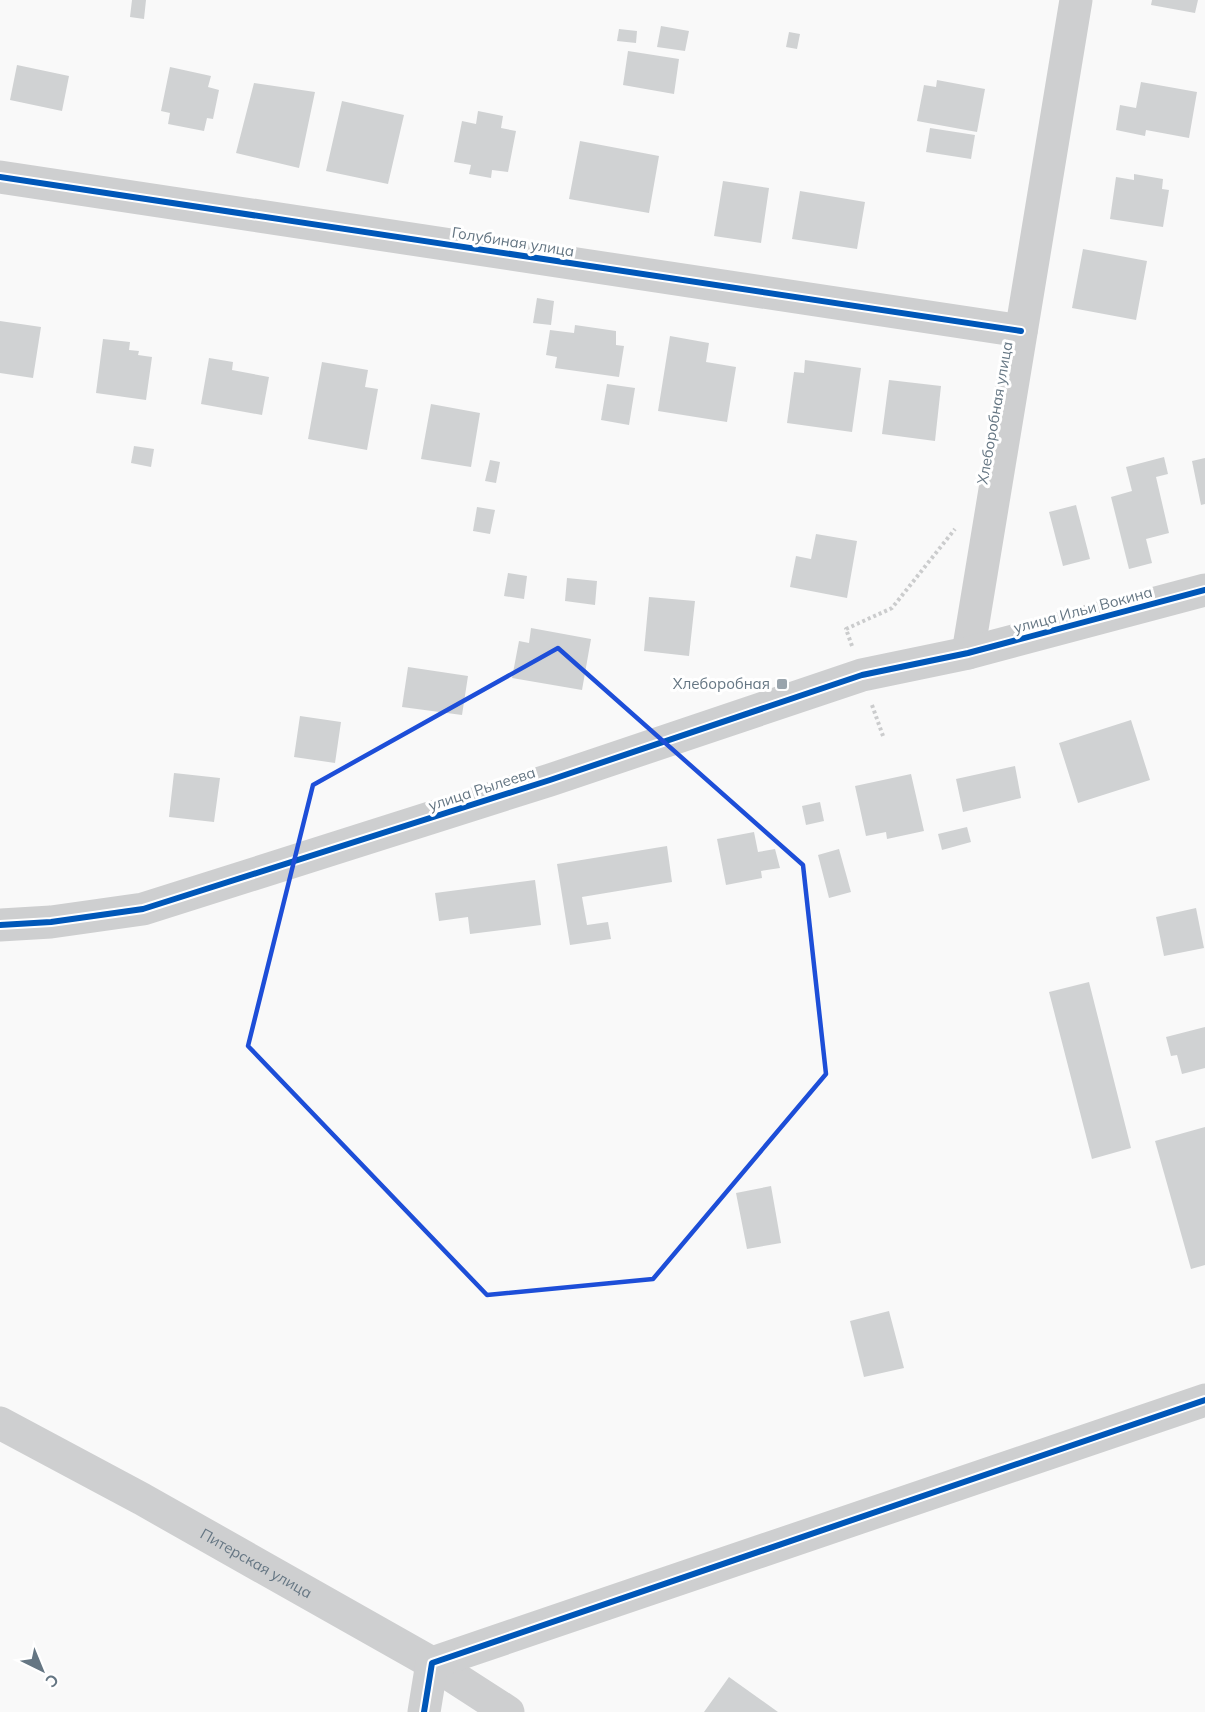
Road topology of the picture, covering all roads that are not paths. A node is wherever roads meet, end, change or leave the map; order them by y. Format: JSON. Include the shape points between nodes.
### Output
{"nodes":[{"id":1,"x":1076,"y":0,"type":"edge"},
{"id":2,"x":0,"y":177,"type":"edge"},
{"id":3,"x":1022,"y":331,"type":"junction"},
{"id":4,"x":1205,"y":590,"type":"edge"},
{"id":5,"x":968,"y":653,"type":"junction"},
{"id":6,"x":0,"y":925,"type":"edge"},
{"id":7,"x":1205,"y":1400,"type":"edge"},
{"id":8,"x":0,"y":1423,"type":"edge"},
{"id":9,"x":432,"y":1662,"type":"junction"},
{"id":10,"x":424,"y":1712,"type":"edge"},
{"id":11,"x":508,"y":1712,"type":"edge"}],
"edges":[{"from":1,"to":3,"type":"street","name":"Хлеборобная улица"},
{"from":2,"to":3,"type":"street","name":"Голубиная улица"},
{"from":3,"to":5,"type":"street","name":"Хлеборобная улица"},
{"from":4,"to":5,"type":"street","name":"улица Ильи Вокина"},
{"from":5,"to":6,"type":"street","name":"улица Рылеева","via":[[862,675],[550,780],[143,909]]},
{"from":7,"to":9,"type":"street"},
{"from":8,"to":9,"type":"street","name":"Питерская улица"},
{"from":9,"to":10,"type":"street"},
{"from":9,"to":11,"type":"street","name":"Питерская улица"}]}
